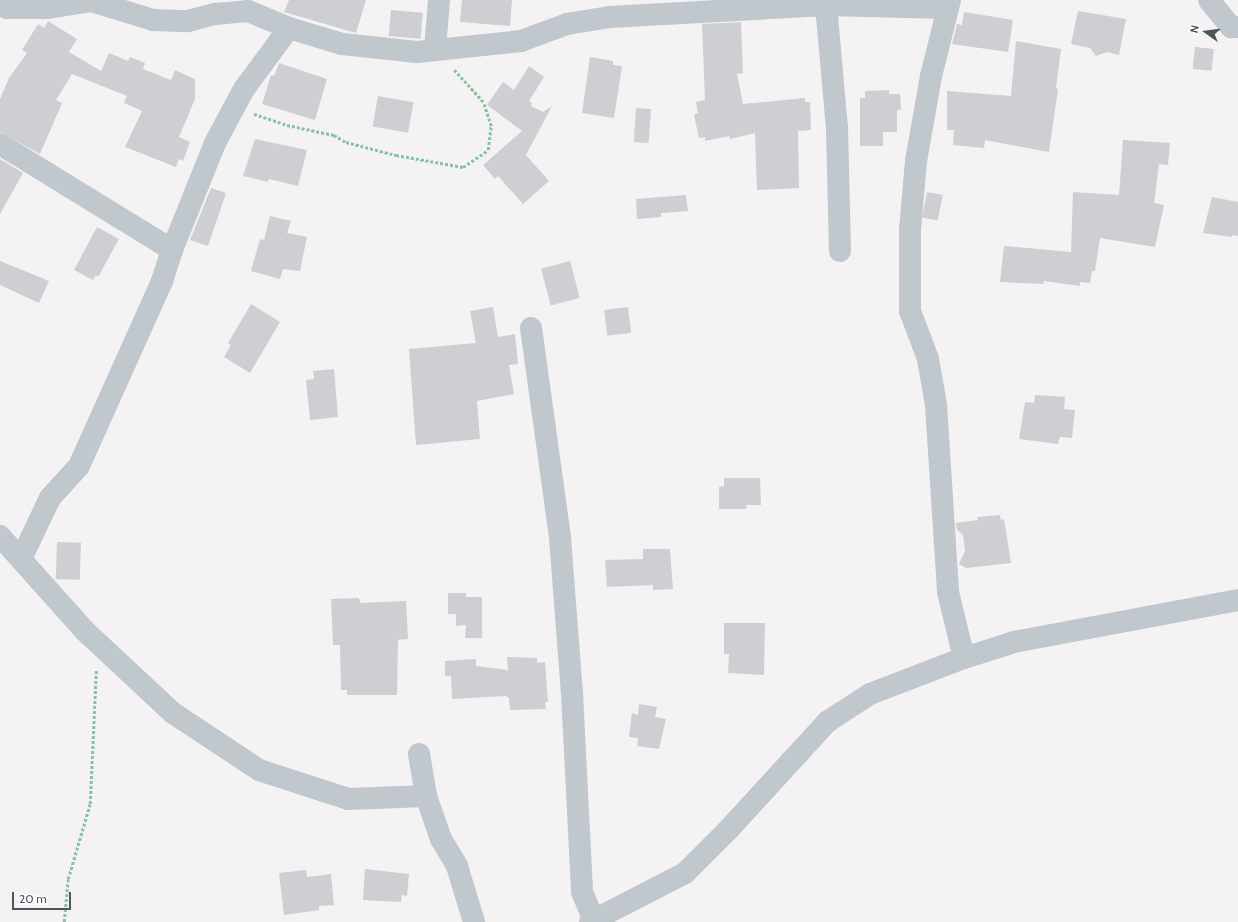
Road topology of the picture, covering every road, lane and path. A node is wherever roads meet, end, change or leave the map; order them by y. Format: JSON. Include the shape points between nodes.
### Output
{"nodes":[{"id":1,"x":439,"y":0,"type":"edge"},
{"id":2,"x":1209,"y":0,"type":"edge"},
{"id":3,"x":814,"y":4,"type":"edge"},
{"id":4,"x":948,"y":4,"type":"edge"},
{"id":5,"x":0,"y":5,"type":"edge"},
{"id":6,"x":289,"y":28,"type":"junction"},
{"id":7,"x":1238,"y":28,"type":"edge"},
{"id":8,"x":435,"y":49,"type":"junction"},
{"id":9,"x":235,"y":106,"type":"junction"},
{"id":10,"x":0,"y":144,"type":"edge"},
{"id":11,"x":172,"y":250,"type":"junction"},
{"id":12,"x":840,"y":251,"type":"dead end"},
{"id":13,"x":531,"y":328,"type":"dead end"},
{"id":14,"x":0,"y":536,"type":"edge"},
{"id":15,"x":21,"y":560,"type":"junction"},
{"id":16,"x":1238,"y":600,"type":"edge"},
{"id":17,"x":964,"y":658,"type":"junction"},
{"id":18,"x":95,"y":668,"type":"dead end"},
{"id":19,"x":419,"y":754,"type":"dead end"},
{"id":20,"x":426,"y":796,"type":"junction"},
{"id":21,"x":592,"y":921,"type":"edge"},
{"id":22,"x":64,"y":922,"type":"edge"},
{"id":23,"x":474,"y":922,"type":"edge"}],
"edges":[{"from":1,"to":8,"type":"street"},
{"from":2,"to":7,"type":"street","via":[[1231,27]]},
{"from":3,"to":4,"type":"street"},
{"from":3,"to":8,"type":"street","via":[[610,17],[567,24],[521,41]]},
{"from":3,"to":12,"type":"street","via":[[837,128]]},
{"from":4,"to":17,"type":"street","via":[[916,161],[910,229],[910,311],[928,359],[936,405],[948,592]]},
{"from":5,"to":6,"type":"street","via":[[7,8],[48,8],[91,1],[153,20],[188,21],[215,14],[248,11]]},
{"from":6,"to":8,"type":"street","via":[[342,44],[417,52]]},
{"from":6,"to":9,"type":"street","via":[[244,89]]},
{"from":8,"to":9,"type":"path","via":[[483,102],[490,126],[488,150],[463,167],[362,146],[334,135],[275,121]]},
{"from":9,"to":11,"type":"street","via":[[215,143]]},
{"from":10,"to":11,"type":"street"},
{"from":11,"to":15,"type":"street","via":[[162,281],[80,466],[50,498]]},
{"from":13,"to":21,"type":"street","via":[[560,538],[572,693],[582,892]]},
{"from":14,"to":15,"type":"street"},
{"from":15,"to":20,"type":"street","via":[[84,632],[173,713],[259,770],[348,799]]},
{"from":16,"to":17,"type":"street","via":[[1014,642]]},
{"from":17,"to":21,"type":"street","via":[[870,694],[827,722],[734,824],[684,873]]},
{"from":18,"to":22,"type":"path","via":[[97,675],[90,804],[68,879]]},
{"from":19,"to":20,"type":"street"},
{"from":20,"to":23,"type":"street","via":[[441,839],[457,866]]}]}
